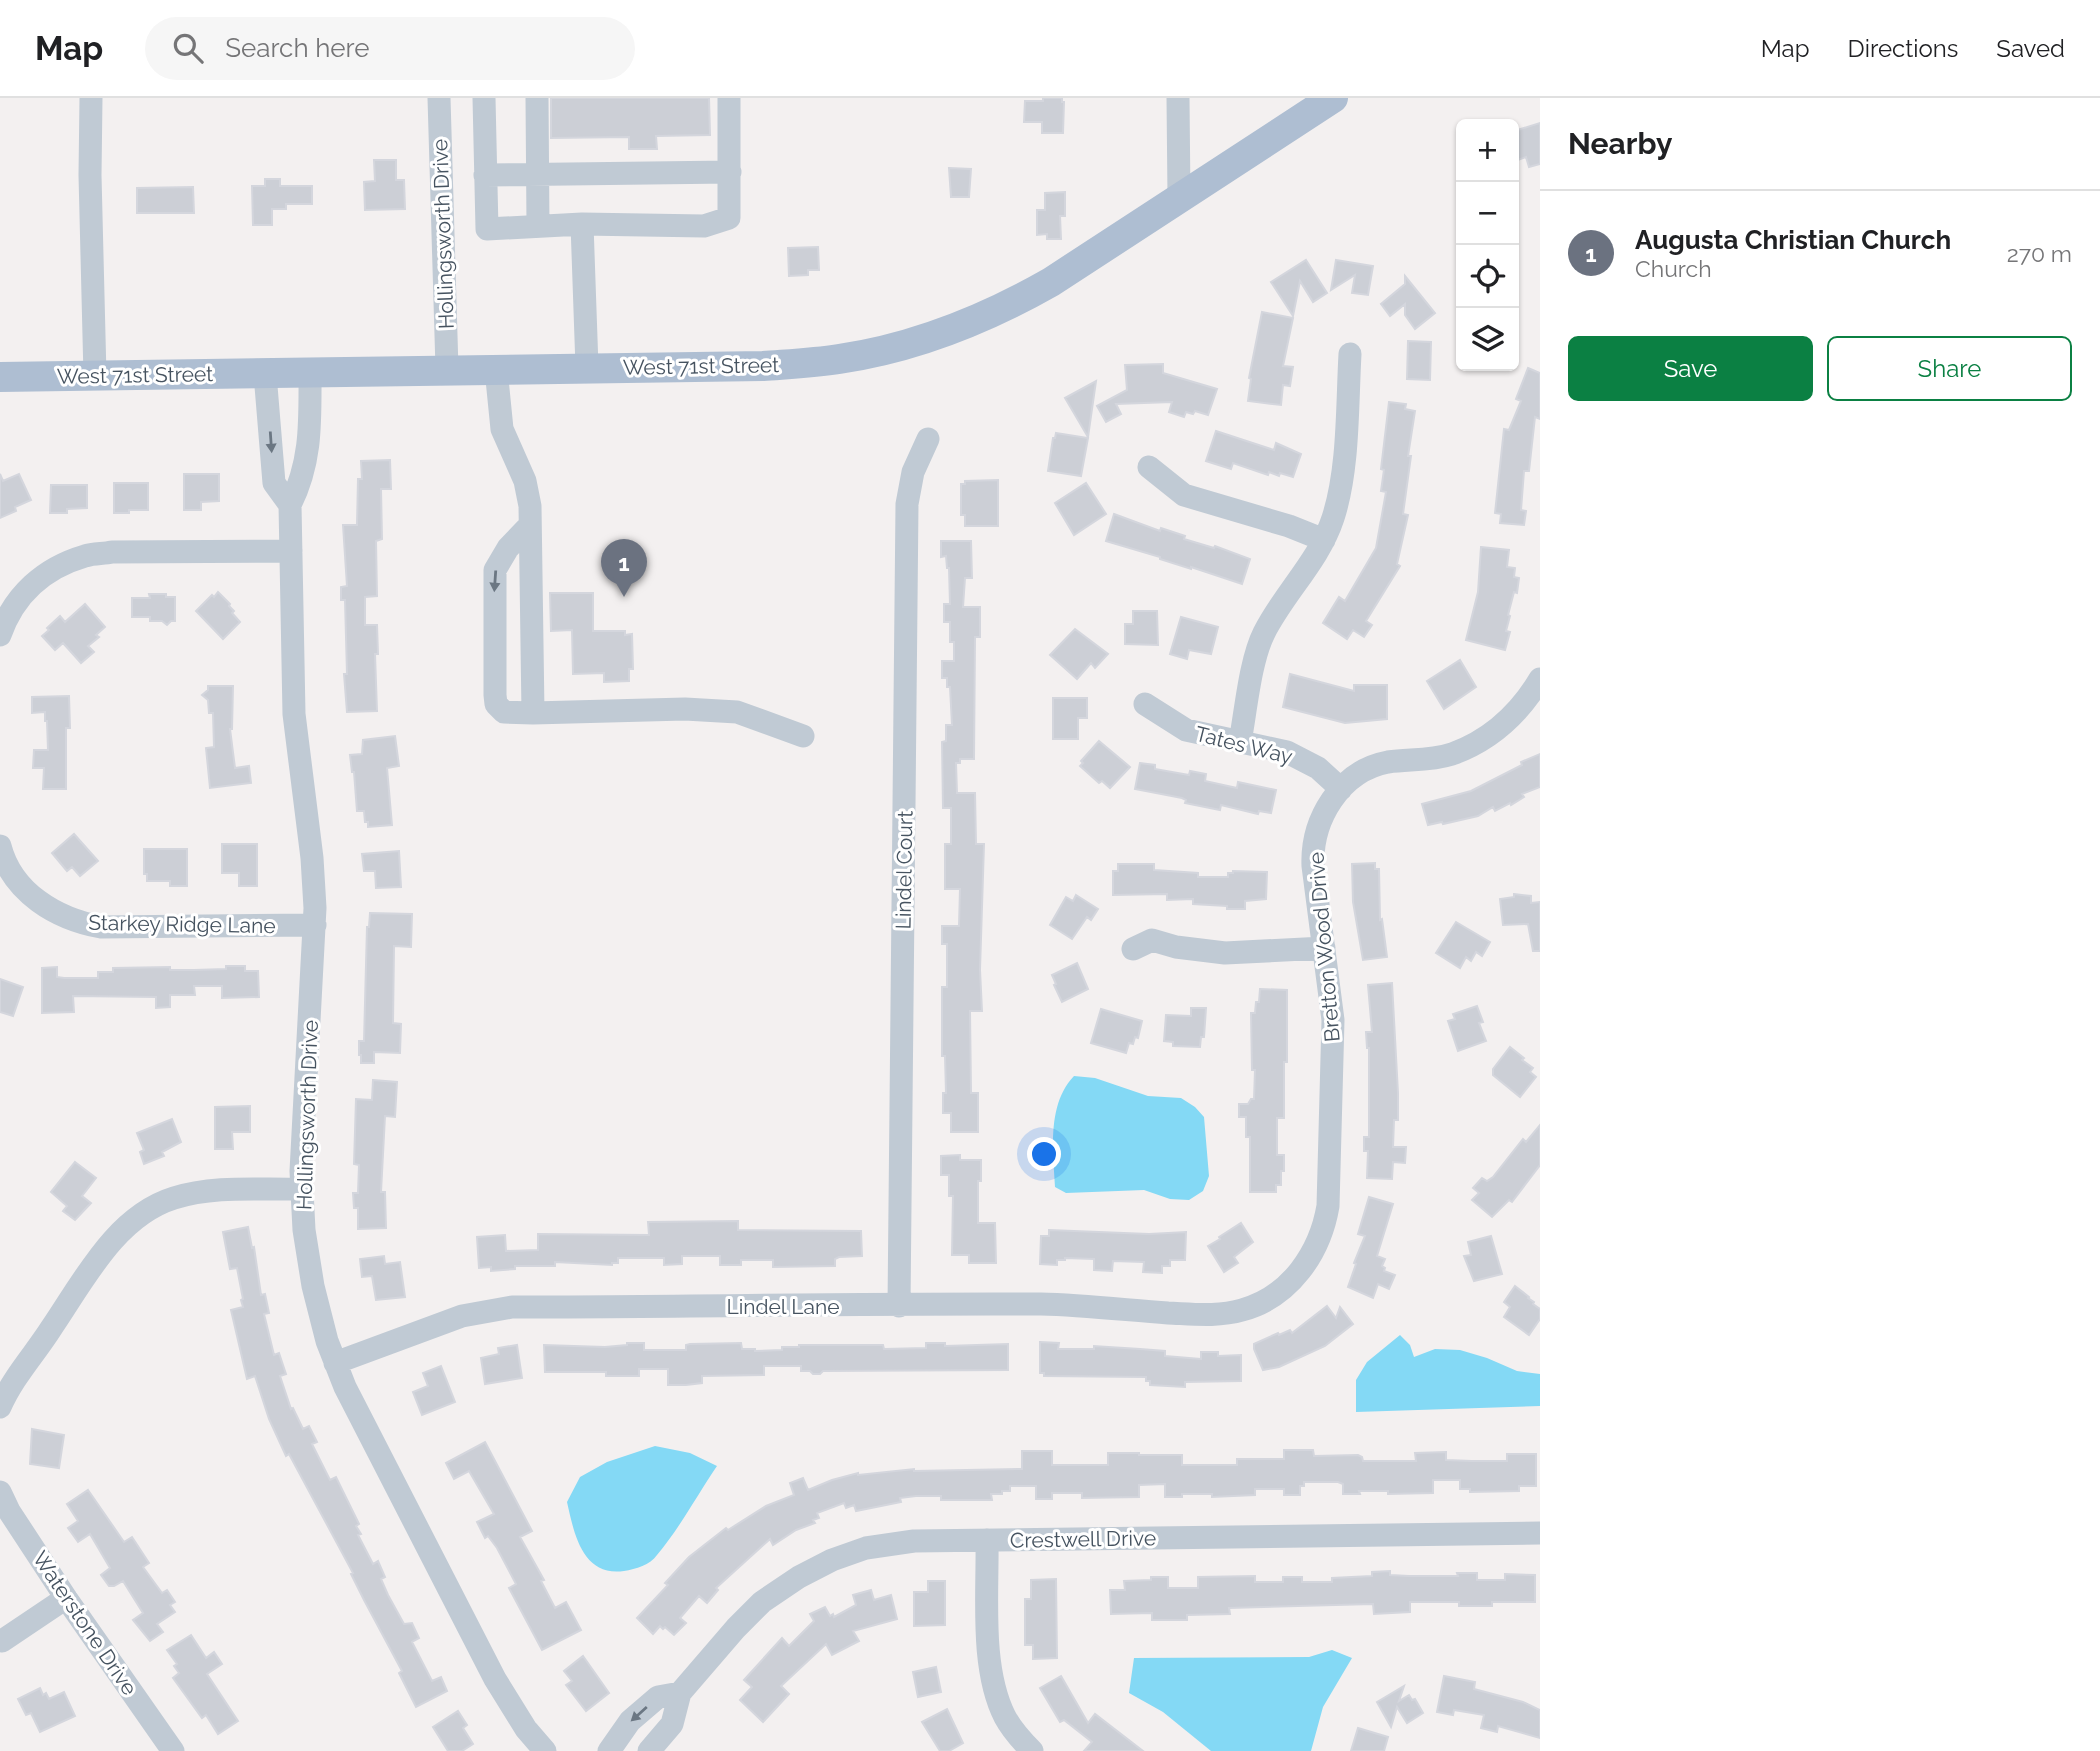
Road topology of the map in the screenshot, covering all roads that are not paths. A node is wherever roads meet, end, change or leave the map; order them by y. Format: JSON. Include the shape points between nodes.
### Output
{"nodes":[{"id":1,"x":91,"y":98,"type":"edge"},
{"id":2,"x":439,"y":98,"type":"edge"},
{"id":3,"x":484,"y":98,"type":"edge"},
{"id":4,"x":537,"y":98,"type":"edge"},
{"id":5,"x":729,"y":98,"type":"edge"},
{"id":6,"x":1178,"y":98,"type":"edge"},
{"id":7,"x":1333,"y":98,"type":"edge"},
{"id":8,"x":730,"y":172,"type":"junction"},
{"id":9,"x":538,"y":175,"type":"junction"},
{"id":10,"x":485,"y":176,"type":"junction"},
{"id":11,"x":1179,"y":198,"type":"junction"},
{"id":12,"x":582,"y":224,"type":"junction"},
{"id":13,"x":538,"y":226,"type":"junction"},
{"id":14,"x":1350,"y":354,"type":"dead end"},
{"id":15,"x":587,"y":367,"type":"junction"},
{"id":16,"x":447,"y":369,"type":"junction"},
{"id":17,"x":496,"y":369,"type":"junction"},
{"id":18,"x":310,"y":373,"type":"junction"},
{"id":19,"x":265,"y":374,"type":"junction"},
{"id":20,"x":95,"y":376,"type":"junction"},
{"id":21,"x":0,"y":377,"type":"edge"},
{"id":22,"x":928,"y":439,"type":"dead end"},
{"id":23,"x":1149,"y":467,"type":"dead end"},
{"id":24,"x":290,"y":505,"type":"junction"},
{"id":25,"x":530,"y":525,"type":"junction"},
{"id":26,"x":1324,"y":540,"type":"junction"},
{"id":27,"x":291,"y":551,"type":"junction"},
{"id":28,"x":0,"y":635,"type":"edge"},
{"id":29,"x":1540,"y":680,"type":"edge"},
{"id":30,"x":1145,"y":704,"type":"dead end"},
{"id":31,"x":533,"y":713,"type":"junction"},
{"id":32,"x":803,"y":736,"type":"dead end"},
{"id":33,"x":1240,"y":742,"type":"junction"},
{"id":34,"x":1341,"y":789,"type":"junction"},
{"id":35,"x":0,"y":846,"type":"edge"},
{"id":36,"x":315,"y":925,"type":"junction"},
{"id":37,"x":1324,"y":948,"type":"junction"},
{"id":38,"x":1133,"y":949,"type":"dead end"},
{"id":39,"x":301,"y":1189,"type":"junction"},
{"id":40,"x":899,"y":1306,"type":"junction"},
{"id":41,"x":1240,"y":1311,"type":"joint"},
{"id":42,"x":335,"y":1363,"type":"junction"},
{"id":43,"x":0,"y":1407,"type":"edge"},
{"id":44,"x":0,"y":1492,"type":"edge"},
{"id":45,"x":1540,"y":1533,"type":"edge"},
{"id":46,"x":987,"y":1541,"type":"junction"},
{"id":47,"x":66,"y":1598,"type":"junction"},
{"id":48,"x":2,"y":1642,"type":"dead end"},
{"id":49,"x":680,"y":1693,"type":"junction"},
{"id":50,"x":173,"y":1751,"type":"edge"},
{"id":51,"x":545,"y":1751,"type":"edge"},
{"id":52,"x":609,"y":1751,"type":"edge"},
{"id":53,"x":649,"y":1751,"type":"edge"},
{"id":54,"x":1032,"y":1751,"type":"edge"}],
"edges":[{"from":1,"to":20,"type":"street"},
{"from":2,"to":16,"type":"street","name":"Hollingsworth Drive"},
{"from":3,"to":10,"type":"street"},
{"from":4,"to":9,"type":"street"},
{"from":5,"to":8,"type":"street"},
{"from":6,"to":11,"type":"street"},
{"from":7,"to":11,"type":"main road","name":"West 71st Street"},
{"from":8,"to":9,"type":"street"},
{"from":8,"to":12,"type":"street","via":[[729,218],[704,226]]},
{"from":9,"to":10,"type":"street"},
{"from":9,"to":13,"type":"street"},
{"from":10,"to":13,"type":"street","via":[[487,229]]},
{"from":11,"to":15,"type":"main road","name":"West 71st Street","via":[[1017,301],[913,342],[803,363]]},
{"from":12,"to":13,"type":"street"},
{"from":12,"to":15,"type":"street"},
{"from":14,"to":26,"type":"street","via":[[1340,488]]},
{"from":15,"to":17,"type":"main road","name":"West 71st Street"},
{"from":16,"to":17,"type":"main road","name":"West 71st Street"},
{"from":16,"to":18,"type":"main road","name":"West 71st Street"},
{"from":17,"to":25,"type":"street","via":[[502,429],[526,481]]},
{"from":18,"to":19,"type":"main road","name":"West 71st Street"},
{"from":18,"to":24,"type":"street","name":"Hollingsworth Drive","via":[[310,439],[301,483]]},
{"from":19,"to":20,"type":"main road","name":"West 71st Street"},
{"from":19,"to":24,"type":"street","name":"Hollingsworth Drive","one_way":true,"via":[[274,483]]},
{"from":20,"to":21,"type":"main road","name":"West 71st Street"},
{"from":22,"to":40,"type":"street","name":"Lindel Court","via":[[916,462],[907,498]]},
{"from":23,"to":26,"type":"street","via":[[1184,495]]},
{"from":24,"to":27,"type":"street","name":"Hollingsworth Drive"},
{"from":25,"to":31,"type":"street"},
{"from":25,"to":31,"type":"street","one_way":true,"via":[[495,570],[495,695],[496,704],[505,712]]},
{"from":26,"to":33,"type":"street","via":[[1264,634]]},
{"from":27,"to":28,"type":"street","via":[[85,556],[60,565],[29,588],[13,607]]},
{"from":27,"to":36,"type":"street","name":"Hollingsworth Drive","via":[[294,705]]},
{"from":29,"to":34,"type":"street","name":"Bretton Wood Drive","via":[[1516,712],[1479,742],[1434,759],[1376,766]]},
{"from":30,"to":33,"type":"street","name":"Tates Way","via":[[1186,730]]},
{"from":31,"to":32,"type":"street","via":[[737,712]]},
{"from":33,"to":34,"type":"street","name":"Tates Way","via":[[1287,752],[1318,768]]},
{"from":34,"to":37,"type":"street","name":"Bretton Wood Drive","via":[[1326,808],[1314,846]]},
{"from":35,"to":36,"type":"street","name":"Starkey Ridge Lane","via":[[15,877],[31,895],[75,922],[101,927]]},
{"from":36,"to":39,"type":"street","name":"Hollingsworth Drive"},
{"from":37,"to":38,"type":"street","via":[[1225,953],[1152,940]]},
{"from":37,"to":41,"type":"street","name":"Bretton Wood Drive","via":[[1334,1041],[1326,1214],[1313,1252],[1294,1278],[1277,1293]]},
{"from":39,"to":42,"type":"street","name":"Hollingsworth Drive","via":[[309,1270]]},
{"from":39,"to":43,"type":"street","via":[[197,1192],[162,1202],[142,1214],[118,1235],[69,1298]]},
{"from":40,"to":41,"type":"street","name":"Lindel Lane","via":[[1041,1304],[1215,1315]]},
{"from":40,"to":42,"type":"street","name":"Lindel Lane","via":[[512,1307],[462,1316]]},
{"from":42,"to":51,"type":"street","name":"Hollingsworth Drive","via":[[495,1679]]},
{"from":44,"to":47,"type":"street","name":"Waterstone Drive"},
{"from":45,"to":46,"type":"street","name":"Crestwell Drive"},
{"from":46,"to":49,"type":"street","name":"Crestwell Drive","via":[[892,1543],[815,1567],[756,1608]]},
{"from":46,"to":54,"type":"street","via":[[992,1682],[1009,1724]]},
{"from":47,"to":48,"type":"street"},
{"from":47,"to":50,"type":"street","name":"Waterstone Drive"},
{"from":49,"to":52,"type":"street","name":"Crestwell Drive","one_way":true,"via":[[658,1697],[630,1721]]},
{"from":49,"to":53,"type":"street","name":"Crestwell Drive","via":[[671,1724]]}]}
